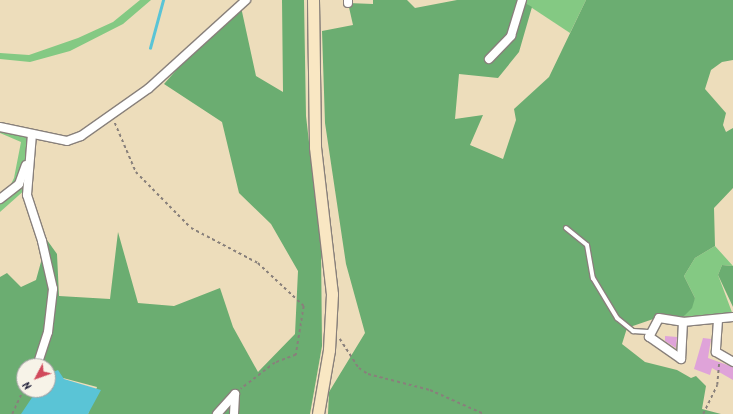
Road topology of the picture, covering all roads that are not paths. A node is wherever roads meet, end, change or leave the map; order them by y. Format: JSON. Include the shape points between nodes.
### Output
{"nodes":[{"id":1,"x":246,"y":0,"type":"edge"},
{"id":2,"x":313,"y":0,"type":"edge"},
{"id":3,"x":522,"y":0,"type":"edge"},
{"id":4,"x":489,"y":59,"type":"dead end"},
{"id":5,"x":0,"y":127,"type":"edge"},
{"id":6,"x":32,"y":134,"type":"junction"},
{"id":7,"x":30,"y":151,"type":"junction"},
{"id":8,"x":0,"y":199,"type":"edge"},
{"id":9,"x":566,"y":228,"type":"dead end"},
{"id":10,"x":733,"y":318,"type":"edge"},
{"id":11,"x":718,"y":320,"type":"junction"},
{"id":12,"x":684,"y":322,"type":"junction"},
{"id":13,"x":648,"y":332,"type":"junction"},
{"id":14,"x":39,"y":358,"type":"edge"},
{"id":15,"x":733,"y":362,"type":"edge"},
{"id":16,"x":217,"y":414,"type":"edge"},
{"id":17,"x":234,"y":414,"type":"edge"},
{"id":18,"x":318,"y":414,"type":"edge"}],
"edges":[{"from":1,"to":6,"type":"street","via":[[229,12],[172,68],[81,136],[67,141]]},
{"from":2,"to":18,"type":"street","via":[[315,147],[332,294],[329,350]]},
{"from":3,"to":4,"type":"street","via":[[511,36]]},
{"from":5,"to":6,"type":"street"},
{"from":6,"to":7,"type":"street"},
{"from":7,"to":8,"type":"street","via":[[20,184]]},
{"from":7,"to":14,"type":"street","via":[[27,195],[42,241],[53,289],[48,332]]},
{"from":9,"to":13,"type":"lane","via":[[587,245],[593,278],[617,318],[633,331]]},
{"from":10,"to":11,"type":"street"},
{"from":11,"to":12,"type":"street"},
{"from":11,"to":15,"type":"street","via":[[716,352]]},
{"from":12,"to":13,"type":"street","via":[[659,318]]},
{"from":12,"to":13,"type":"street","via":[[681,359],[673,356]]},
{"from":16,"to":17,"type":"street","via":[[235,394]]}]}
